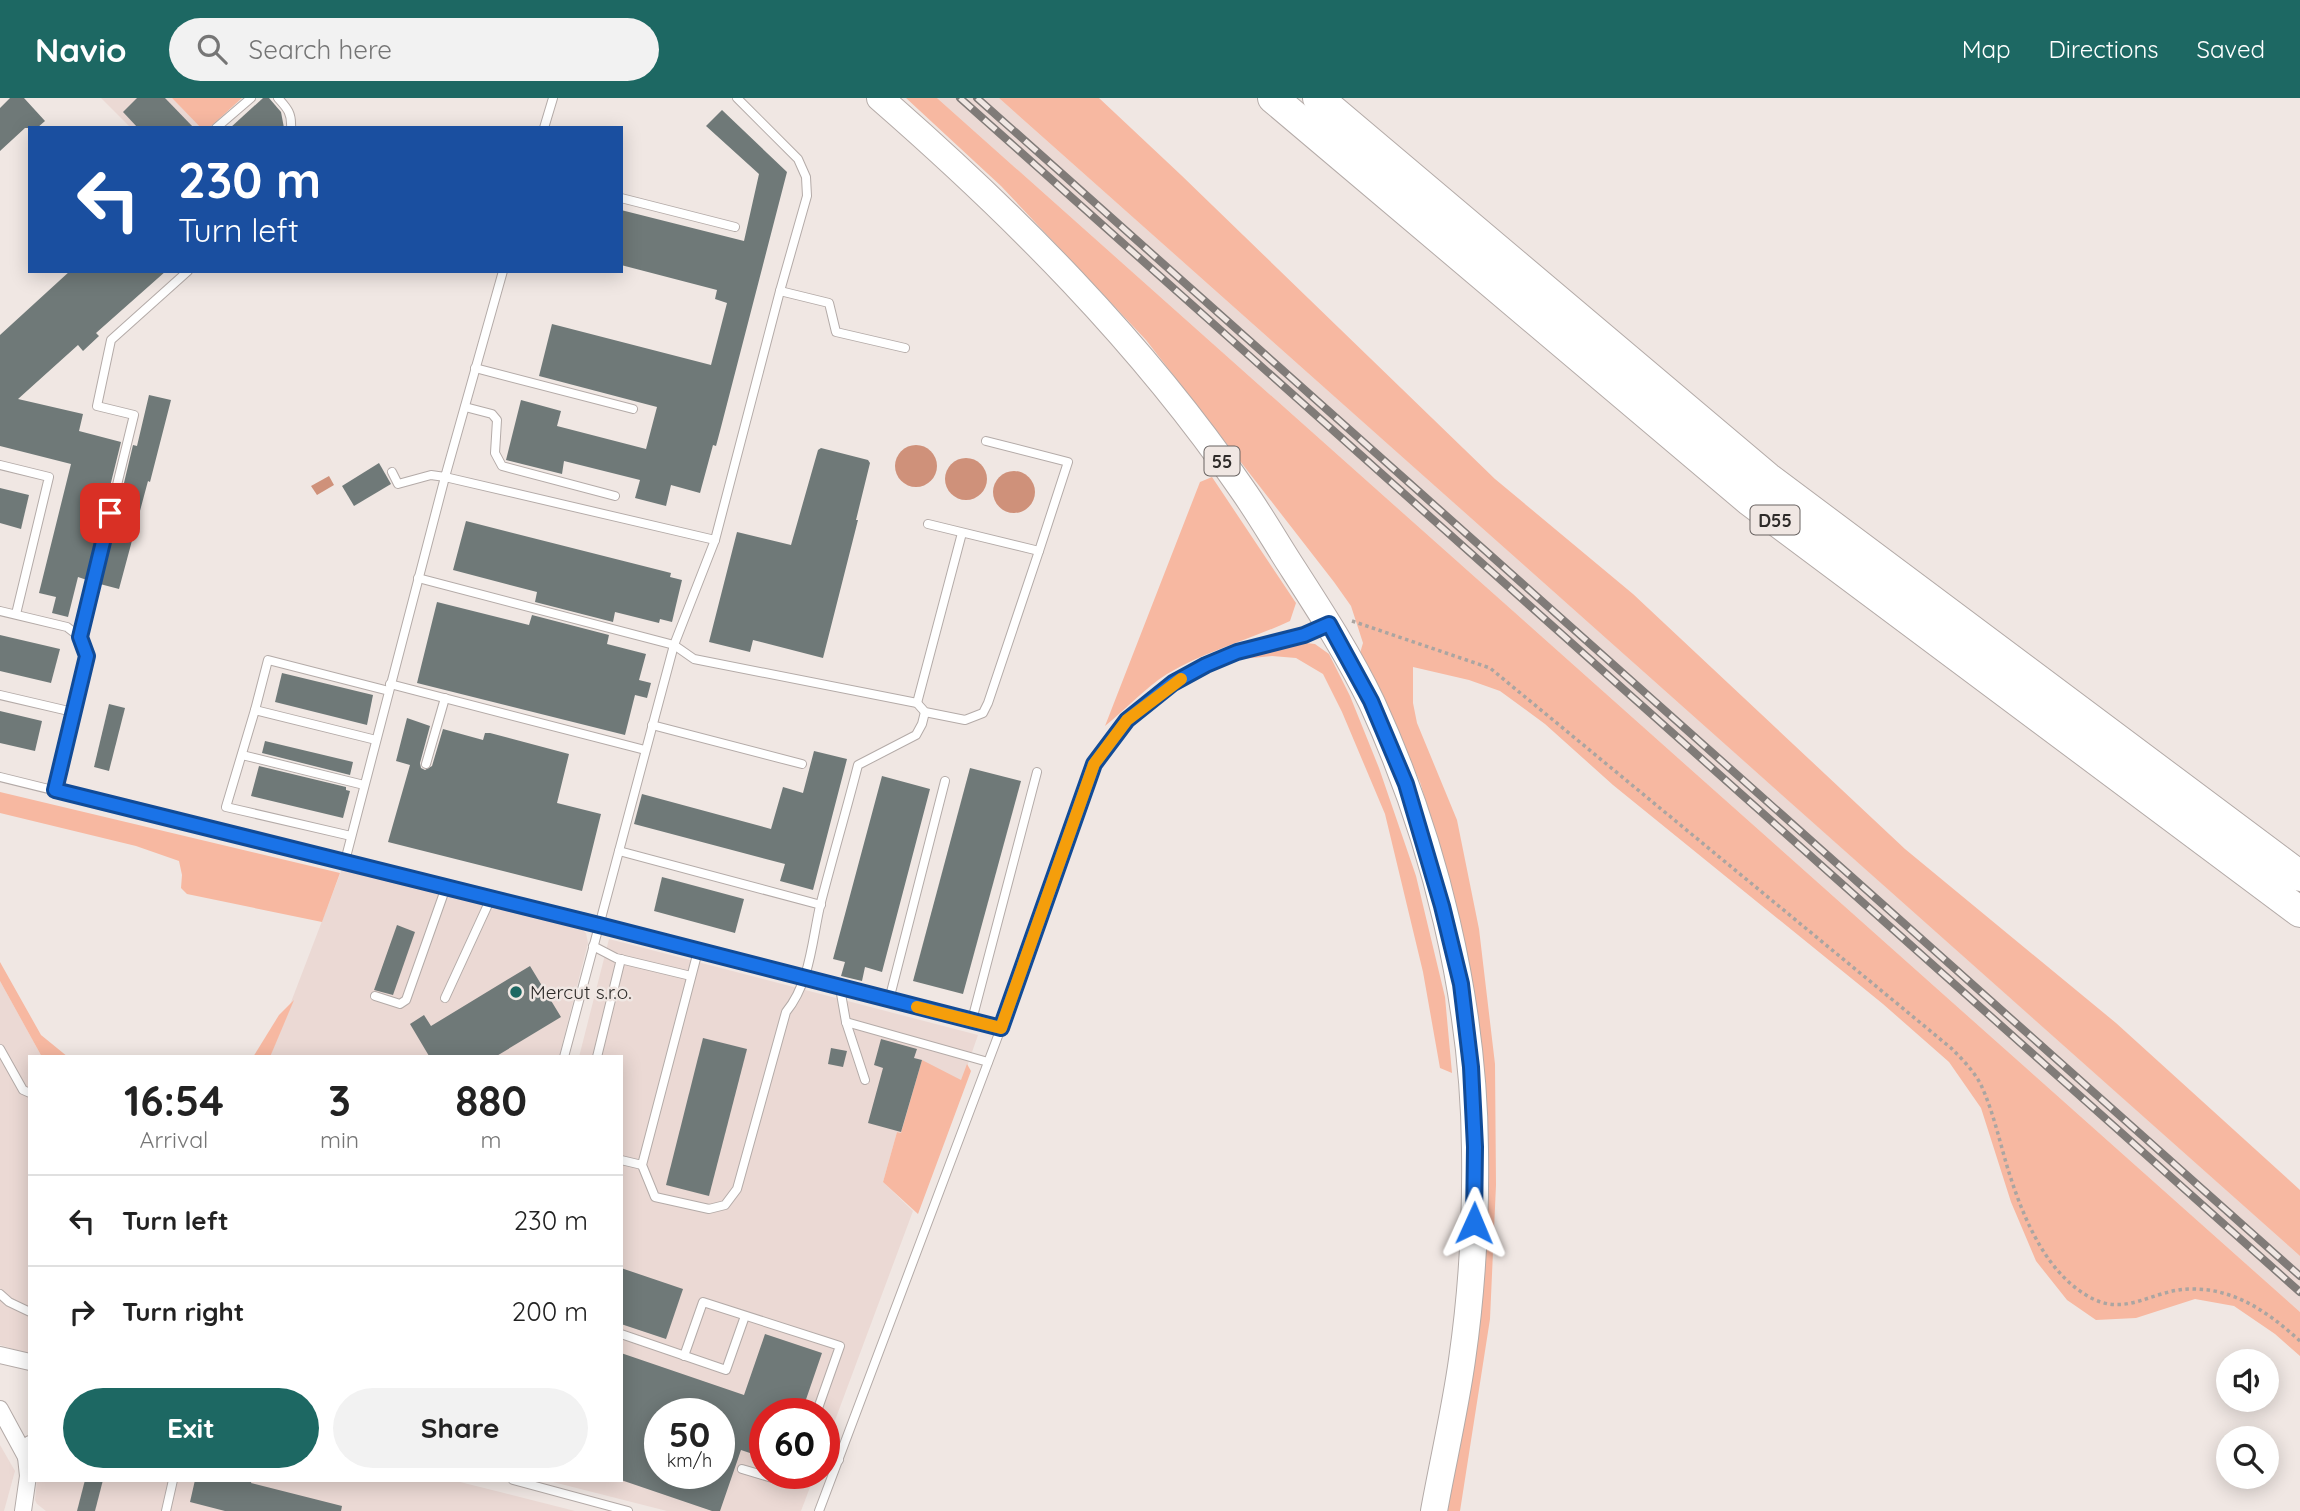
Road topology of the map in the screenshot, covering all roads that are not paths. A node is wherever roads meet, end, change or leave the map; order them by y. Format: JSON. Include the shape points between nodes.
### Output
{"nodes":[{"id":1,"x":251,"y":98,"type":"edge"},
{"id":2,"x":278,"y":98,"type":"edge"},
{"id":3,"x":553,"y":98,"type":"edge"},
{"id":4,"x":737,"y":98,"type":"edge"},
{"id":5,"x":880,"y":98,"type":"edge"},
{"id":6,"x":1273,"y":98,"type":"edge"},
{"id":7,"x":1318,"y":98,"type":"edge"},
{"id":8,"x":218,"y":126,"type":"edge"},
{"id":9,"x":291,"y":126,"type":"edge"},
{"id":10,"x":545,"y":126,"type":"edge"},
{"id":11,"x":623,"y":199,"type":"edge"},
{"id":12,"x":735,"y":227,"type":"dead end"},
{"id":13,"x":186,"y":273,"type":"edge"},
{"id":14,"x":502,"y":273,"type":"edge"},
{"id":15,"x":780,"y":291,"type":"junction"},
{"id":16,"x":905,"y":348,"type":"dead end"},
{"id":17,"x":475,"y":368,"type":"junction"},
{"id":18,"x":465,"y":407,"type":"junction"},
{"id":19,"x":634,"y":409,"type":"dead end"},
{"id":20,"x":986,"y":441,"type":"dead end"},
{"id":21,"x":0,"y":465,"type":"edge"},
{"id":22,"x":392,"y":472,"type":"dead end"},
{"id":23,"x":445,"y":477,"type":"junction"},
{"id":24,"x":615,"y":496,"type":"dead end"},
{"id":25,"x":928,"y":524,"type":"dead end"},
{"id":26,"x":962,"y":533,"type":"junction"},
{"id":27,"x":715,"y":540,"type":"junction"},
{"id":28,"x":1040,"y":551,"type":"junction"},
{"id":29,"x":418,"y":578,"type":"junction"},
{"id":30,"x":0,"y":611,"type":"edge"},
{"id":31,"x":16,"y":614,"type":"junction"},
{"id":32,"x":1329,"y":624,"type":"junction"},
{"id":33,"x":80,"y":637,"type":"junction"},
{"id":34,"x":674,"y":645,"type":"junction"},
{"id":35,"x":390,"y":687,"type":"junction"},
{"id":36,"x":0,"y":695,"type":"edge"},
{"id":37,"x":445,"y":698,"type":"junction"},
{"id":38,"x":917,"y":703,"type":"junction"},
{"id":39,"x":255,"y":709,"type":"junction"},
{"id":40,"x":73,"y":712,"type":"junction"},
{"id":41,"x":925,"y":712,"type":"junction"},
{"id":42,"x":652,"y":724,"type":"junction"},
{"id":43,"x":376,"y":740,"type":"junction"},
{"id":44,"x":645,"y":750,"type":"junction"},
{"id":45,"x":242,"y":755,"type":"junction"},
{"id":46,"x":426,"y":764,"type":"dead end"},
{"id":47,"x":802,"y":764,"type":"dead end"},
{"id":48,"x":1037,"y":772,"type":"dead end"},
{"id":49,"x":0,"y":777,"type":"edge"},
{"id":50,"x":945,"y":781,"type":"dead end"},
{"id":51,"x":365,"y":785,"type":"junction"},
{"id":52,"x":55,"y":790,"type":"junction"},
{"id":53,"x":351,"y":835,"type":"junction"},
{"id":54,"x":619,"y":851,"type":"junction"},
{"id":55,"x":345,"y":861,"type":"junction"},
{"id":56,"x":2300,"y":876,"type":"edge"},
{"id":57,"x":446,"y":887,"type":"junction"},
{"id":58,"x":491,"y":898,"type":"junction"},
{"id":59,"x":821,"y":905,"type":"junction"},
{"id":60,"x":2300,"y":912,"type":"edge"},
{"id":61,"x":599,"y":925,"type":"junction"},
{"id":62,"x":593,"y":946,"type":"junction"},
{"id":63,"x":698,"y":951,"type":"junction"},
{"id":64,"x":621,"y":959,"type":"junction"},
{"id":65,"x":691,"y":976,"type":"junction"},
{"id":66,"x":804,"y":979,"type":"junction"},
{"id":67,"x":841,"y":988,"type":"junction"},
{"id":68,"x":374,"y":996,"type":"dead end"},
{"id":69,"x":445,"y":998,"type":"dead end"},
{"id":70,"x":888,"y":1000,"type":"junction"},
{"id":71,"x":972,"y":1020,"type":"junction"},
{"id":72,"x":846,"y":1022,"type":"junction"},
{"id":73,"x":1001,"y":1028,"type":"junction"},
{"id":74,"x":0,"y":1049,"type":"edge"},
{"id":75,"x":565,"y":1055,"type":"edge"},
{"id":76,"x":597,"y":1055,"type":"edge"},
{"id":77,"x":988,"y":1062,"type":"junction"},
{"id":78,"x":865,"y":1080,"type":"dead end"},
{"id":79,"x":28,"y":1092,"type":"edge"},
{"id":80,"x":623,"y":1160,"type":"edge"},
{"id":81,"x":642,"y":1165,"type":"junction"},
{"id":82,"x":0,"y":1294,"type":"edge"},
{"id":83,"x":28,"y":1311,"type":"edge"},
{"id":84,"x":745,"y":1316,"type":"junction"},
{"id":85,"x":623,"y":1335,"type":"edge"},
{"id":86,"x":0,"y":1355,"type":"edge"},
{"id":87,"x":684,"y":1356,"type":"junction"},
{"id":88,"x":28,"y":1362,"type":"edge"},
{"id":89,"x":822,"y":1398,"type":"edge"},
{"id":90,"x":0,"y":1409,"type":"edge"},
{"id":91,"x":28,"y":1451,"type":"edge"},
{"id":92,"x":840,"y":1457,"type":"edge"},
{"id":93,"x":742,"y":1469,"type":"dead end"},
{"id":94,"x":749,"y":1471,"type":"edge"},
{"id":95,"x":28,"y":1482,"type":"edge"},
{"id":96,"x":173,"y":1482,"type":"edge"},
{"id":97,"x":520,"y":1482,"type":"edge"},
{"id":98,"x":828,"y":1489,"type":"edge"},
{"id":99,"x":23,"y":1511,"type":"edge"},
{"id":100,"x":166,"y":1511,"type":"edge"},
{"id":101,"x":628,"y":1511,"type":"edge"},
{"id":102,"x":820,"y":1511,"type":"edge"},
{"id":103,"x":1434,"y":1511,"type":"edge"}],
"edges":[{"from":1,"to":8,"type":"lane"},
{"from":2,"to":9,"type":"lane","via":[[288,108]]},
{"from":3,"to":10,"type":"lane"},
{"from":4,"to":15,"type":"lane","via":[[798,159],[806,177],[807,196]]},
{"from":5,"to":32,"type":"main road","number":"55","via":[[1028,234],[1131,347],[1242,488]]},
{"from":6,"to":60,"type":"highway","number":"D55","via":[[1749,501]]},
{"from":7,"to":56,"type":"highway","number":"D55","via":[[1768,478]]},
{"from":11,"to":12,"type":"lane"},
{"from":13,"to":33,"type":"lane","via":[[111,340],[97,406],[134,415]]},
{"from":14,"to":17,"type":"lane"},
{"from":15,"to":16,"type":"lane","via":[[829,303],[836,332]]},
{"from":15,"to":27,"type":"lane"},
{"from":17,"to":18,"type":"lane"},
{"from":17,"to":19,"type":"lane"},
{"from":18,"to":23,"type":"lane"},
{"from":18,"to":24,"type":"lane","via":[[492,414],[497,420],[495,453],[502,466]]},
{"from":20,"to":28,"type":"lane","via":[[1068,462]]},
{"from":21,"to":31,"type":"lane","via":[[49,477]]},
{"from":22,"to":23,"type":"lane","via":[[398,484],[431,475]]},
{"from":23,"to":27,"type":"lane"},
{"from":23,"to":29,"type":"lane"},
{"from":25,"to":26,"type":"lane"},
{"from":26,"to":28,"type":"lane"},
{"from":26,"to":38,"type":"lane"},
{"from":27,"to":34,"type":"lane"},
{"from":28,"to":41,"type":"lane","via":[[983,713],[965,720]]},
{"from":29,"to":34,"type":"lane"},
{"from":29,"to":35,"type":"lane"},
{"from":30,"to":31,"type":"lane"},
{"from":31,"to":33,"type":"lane","via":[[68,627]]},
{"from":32,"to":73,"type":"lane","via":[[1206,665],[1173,683],[1127,720],[1094,764]]},
{"from":32,"to":103,"type":"main road","number":"55","via":[[1371,701],[1406,784],[1461,984],[1475,1147],[1474,1223],[1462,1361]]},
{"from":33,"to":40,"type":"lane","via":[[87,656]]},
{"from":34,"to":38,"type":"lane","via":[[694,659]]},
{"from":34,"to":42,"type":"lane"},
{"from":35,"to":37,"type":"lane"},
{"from":35,"to":39,"type":"lane","via":[[268,660]]},
{"from":35,"to":43,"type":"lane"},
{"from":36,"to":40,"type":"lane"},
{"from":37,"to":44,"type":"lane"},
{"from":37,"to":46,"type":"lane"},
{"from":38,"to":41,"type":"lane"},
{"from":39,"to":43,"type":"lane"},
{"from":39,"to":45,"type":"lane"},
{"from":40,"to":52,"type":"lane"},
{"from":41,"to":59,"type":"lane","via":[[916,735],[858,765]]},
{"from":42,"to":44,"type":"lane"},
{"from":42,"to":47,"type":"lane"},
{"from":43,"to":51,"type":"lane"},
{"from":44,"to":54,"type":"lane"},
{"from":45,"to":51,"type":"lane"},
{"from":45,"to":53,"type":"lane","via":[[226,807]]},
{"from":48,"to":71,"type":"lane"},
{"from":49,"to":52,"type":"lane"},
{"from":50,"to":70,"type":"lane"},
{"from":51,"to":53,"type":"lane"},
{"from":52,"to":55,"type":"lane"},
{"from":53,"to":55,"type":"lane"},
{"from":54,"to":59,"type":"lane"},
{"from":54,"to":61,"type":"lane"},
{"from":55,"to":57,"type":"lane"},
{"from":57,"to":58,"type":"lane"},
{"from":57,"to":68,"type":"lane","via":[[406,1000],[400,1004]]},
{"from":58,"to":61,"type":"lane"},
{"from":58,"to":69,"type":"lane"},
{"from":59,"to":66,"type":"lane"},
{"from":61,"to":62,"type":"lane"},
{"from":61,"to":63,"type":"lane"},
{"from":62,"to":64,"type":"lane"},
{"from":62,"to":75,"type":"lane"},
{"from":63,"to":65,"type":"lane"},
{"from":63,"to":66,"type":"lane"},
{"from":64,"to":65,"type":"lane"},
{"from":64,"to":76,"type":"lane"},
{"from":65,"to":81,"type":"lane"},
{"from":66,"to":67,"type":"lane"},
{"from":66,"to":81,"type":"lane","via":[[786,1012],[737,1189],[725,1205],[709,1209],[655,1198]]},
{"from":67,"to":70,"type":"lane"},
{"from":67,"to":72,"type":"lane"},
{"from":70,"to":71,"type":"lane"},
{"from":71,"to":73,"type":"lane"},
{"from":72,"to":77,"type":"lane"},
{"from":72,"to":78,"type":"lane"},
{"from":73,"to":77,"type":"lane"},
{"from":74,"to":79,"type":"lane"},
{"from":77,"to":92,"type":"lane"},
{"from":80,"to":81,"type":"lane"},
{"from":82,"to":83,"type":"lane"},
{"from":84,"to":87,"type":"lane","via":[[703,1302]]},
{"from":84,"to":87,"type":"lane","via":[[726,1370]]},
{"from":84,"to":89,"type":"lane","via":[[840,1346]]},
{"from":85,"to":87,"type":"lane"},
{"from":86,"to":88,"type":"street"},
{"from":90,"to":91,"type":"street"},
{"from":93,"to":94,"type":"lane"},
{"from":95,"to":99,"type":"street"},
{"from":96,"to":100,"type":"lane"},
{"from":97,"to":101,"type":"lane"},
{"from":98,"to":102,"type":"lane"}]}
